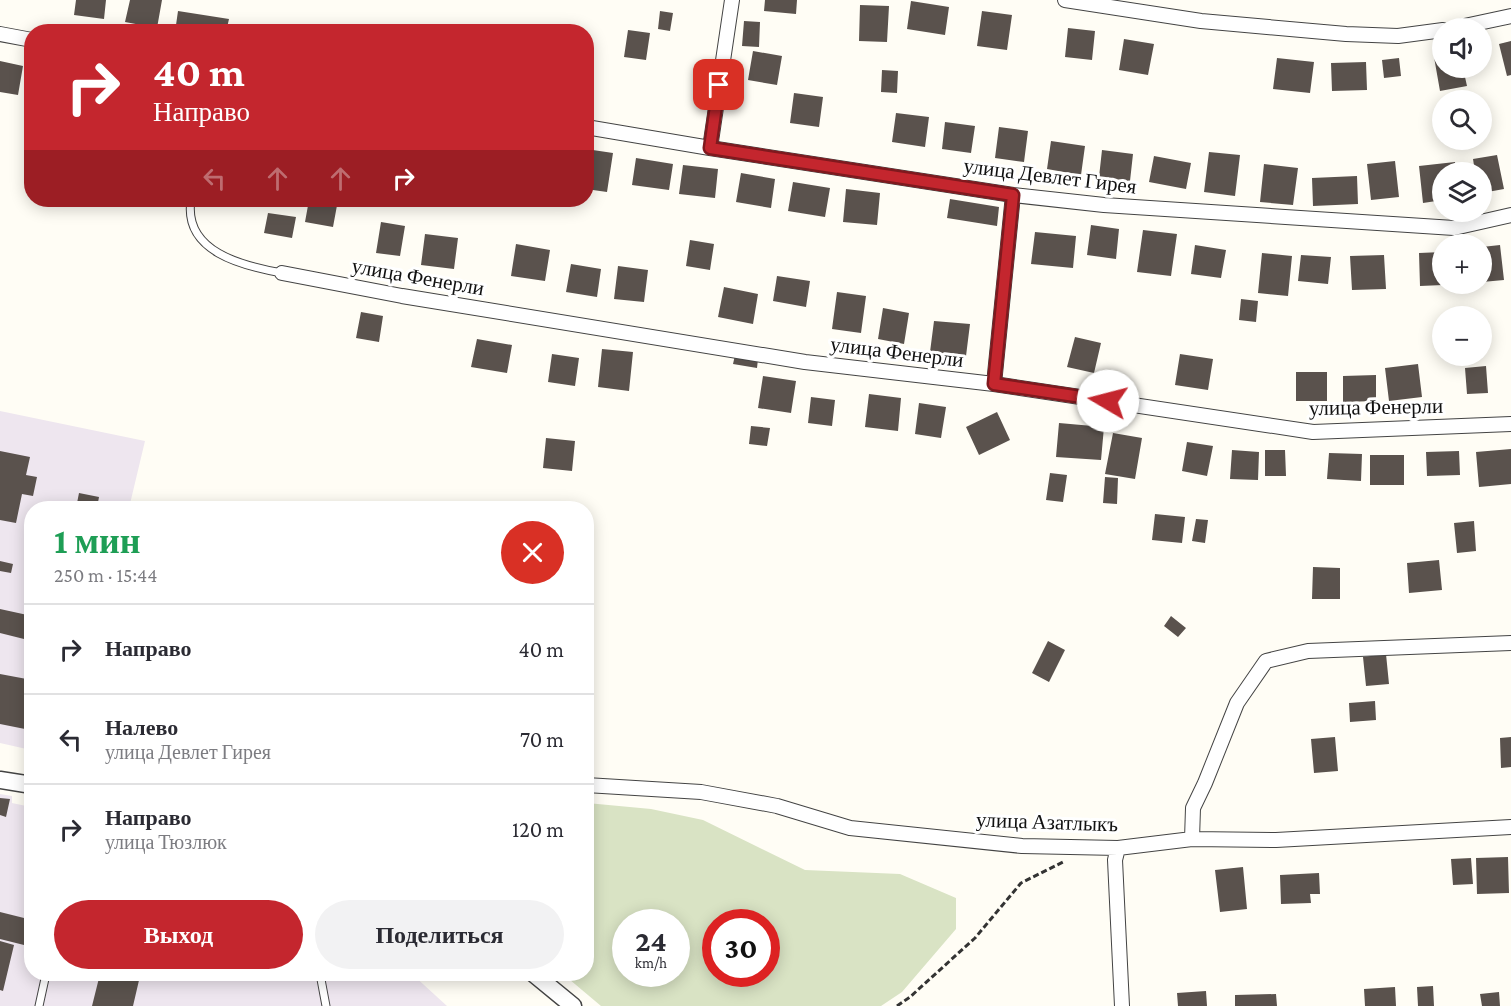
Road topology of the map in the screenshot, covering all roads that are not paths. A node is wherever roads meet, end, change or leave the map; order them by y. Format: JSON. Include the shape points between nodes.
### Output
{"nodes":[{"id":1,"x":732,"y":0,"type":"edge"},
{"id":2,"x":1065,"y":0,"type":"edge"},
{"id":3,"x":1511,"y":16,"type":"edge"},
{"id":4,"x":1492,"y":20,"type":"edge"},
{"id":5,"x":1432,"y":31,"type":"edge"},
{"id":6,"x":0,"y":34,"type":"edge"},
{"id":7,"x":24,"y":38,"type":"edge"},
{"id":8,"x":594,"y":128,"type":"edge"},
{"id":9,"x":710,"y":148,"type":"junction"},
{"id":10,"x":1013,"y":195,"type":"junction"},
{"id":11,"x":190,"y":207,"type":"edge"},
{"id":12,"x":1511,"y":215,"type":"edge"},
{"id":13,"x":282,"y":273,"type":"joint"},
{"id":14,"x":994,"y":384,"type":"junction"},
{"id":15,"x":1511,"y":424,"type":"edge"},
{"id":16,"x":1511,"y":643,"type":"edge"},
{"id":17,"x":0,"y":780,"type":"edge"},
{"id":18,"x":24,"y":784,"type":"edge"},
{"id":19,"x":594,"y":785,"type":"edge"},
{"id":20,"x":1511,"y":827,"type":"edge"},
{"id":21,"x":1192,"y":839,"type":"junction"},
{"id":22,"x":1118,"y":848,"type":"junction"},
{"id":23,"x":44,"y":981,"type":"edge"},
{"id":24,"x":321,"y":981,"type":"edge"},
{"id":25,"x":543,"y":981,"type":"edge"},
{"id":26,"x":39,"y":1006,"type":"edge"},
{"id":27,"x":326,"y":1006,"type":"edge"},
{"id":28,"x":573,"y":1006,"type":"edge"},
{"id":29,"x":1122,"y":1006,"type":"edge"}],
"edges":[{"from":1,"to":9,"type":"street"},
{"from":2,"to":5,"type":"street","via":[[1202,21],[1346,34],[1398,36]]},
{"from":3,"to":4,"type":"street"},
{"from":6,"to":7,"type":"street"},
{"from":8,"to":9,"type":"street","name":"улица Девлет Гирея"},
{"from":9,"to":10,"type":"street","name":"улица Девлет Гирея"},
{"from":10,"to":12,"type":"street","name":"улица Девлет Гирея","via":[[1104,205],[1454,228]]},
{"from":10,"to":14,"type":"street"},
{"from":11,"to":13,"type":"lane","via":[[201,239],[226,259]]},
{"from":13,"to":14,"type":"street","name":"улица Фенерли","via":[[805,362]]},
{"from":14,"to":15,"type":"street","name":"улица Фенерли","via":[[1313,432]]},
{"from":16,"to":21,"type":"street","via":[[1308,651],[1266,661],[1237,703],[1193,808]]},
{"from":17,"to":18,"type":"street"},
{"from":19,"to":22,"type":"street","name":"улица Азатлыкъ","via":[[701,792],[777,806],[850,828],[1022,846]]},
{"from":20,"to":21,"type":"street","name":"улица Азатлыкъ","via":[[1276,840]]},
{"from":21,"to":22,"type":"street","name":"улица Азатлыкъ"},
{"from":22,"to":29,"type":"street","via":[[1115,860]]},
{"from":23,"to":26,"type":"lane"},
{"from":24,"to":27,"type":"lane"},
{"from":25,"to":28,"type":"street"}]}
